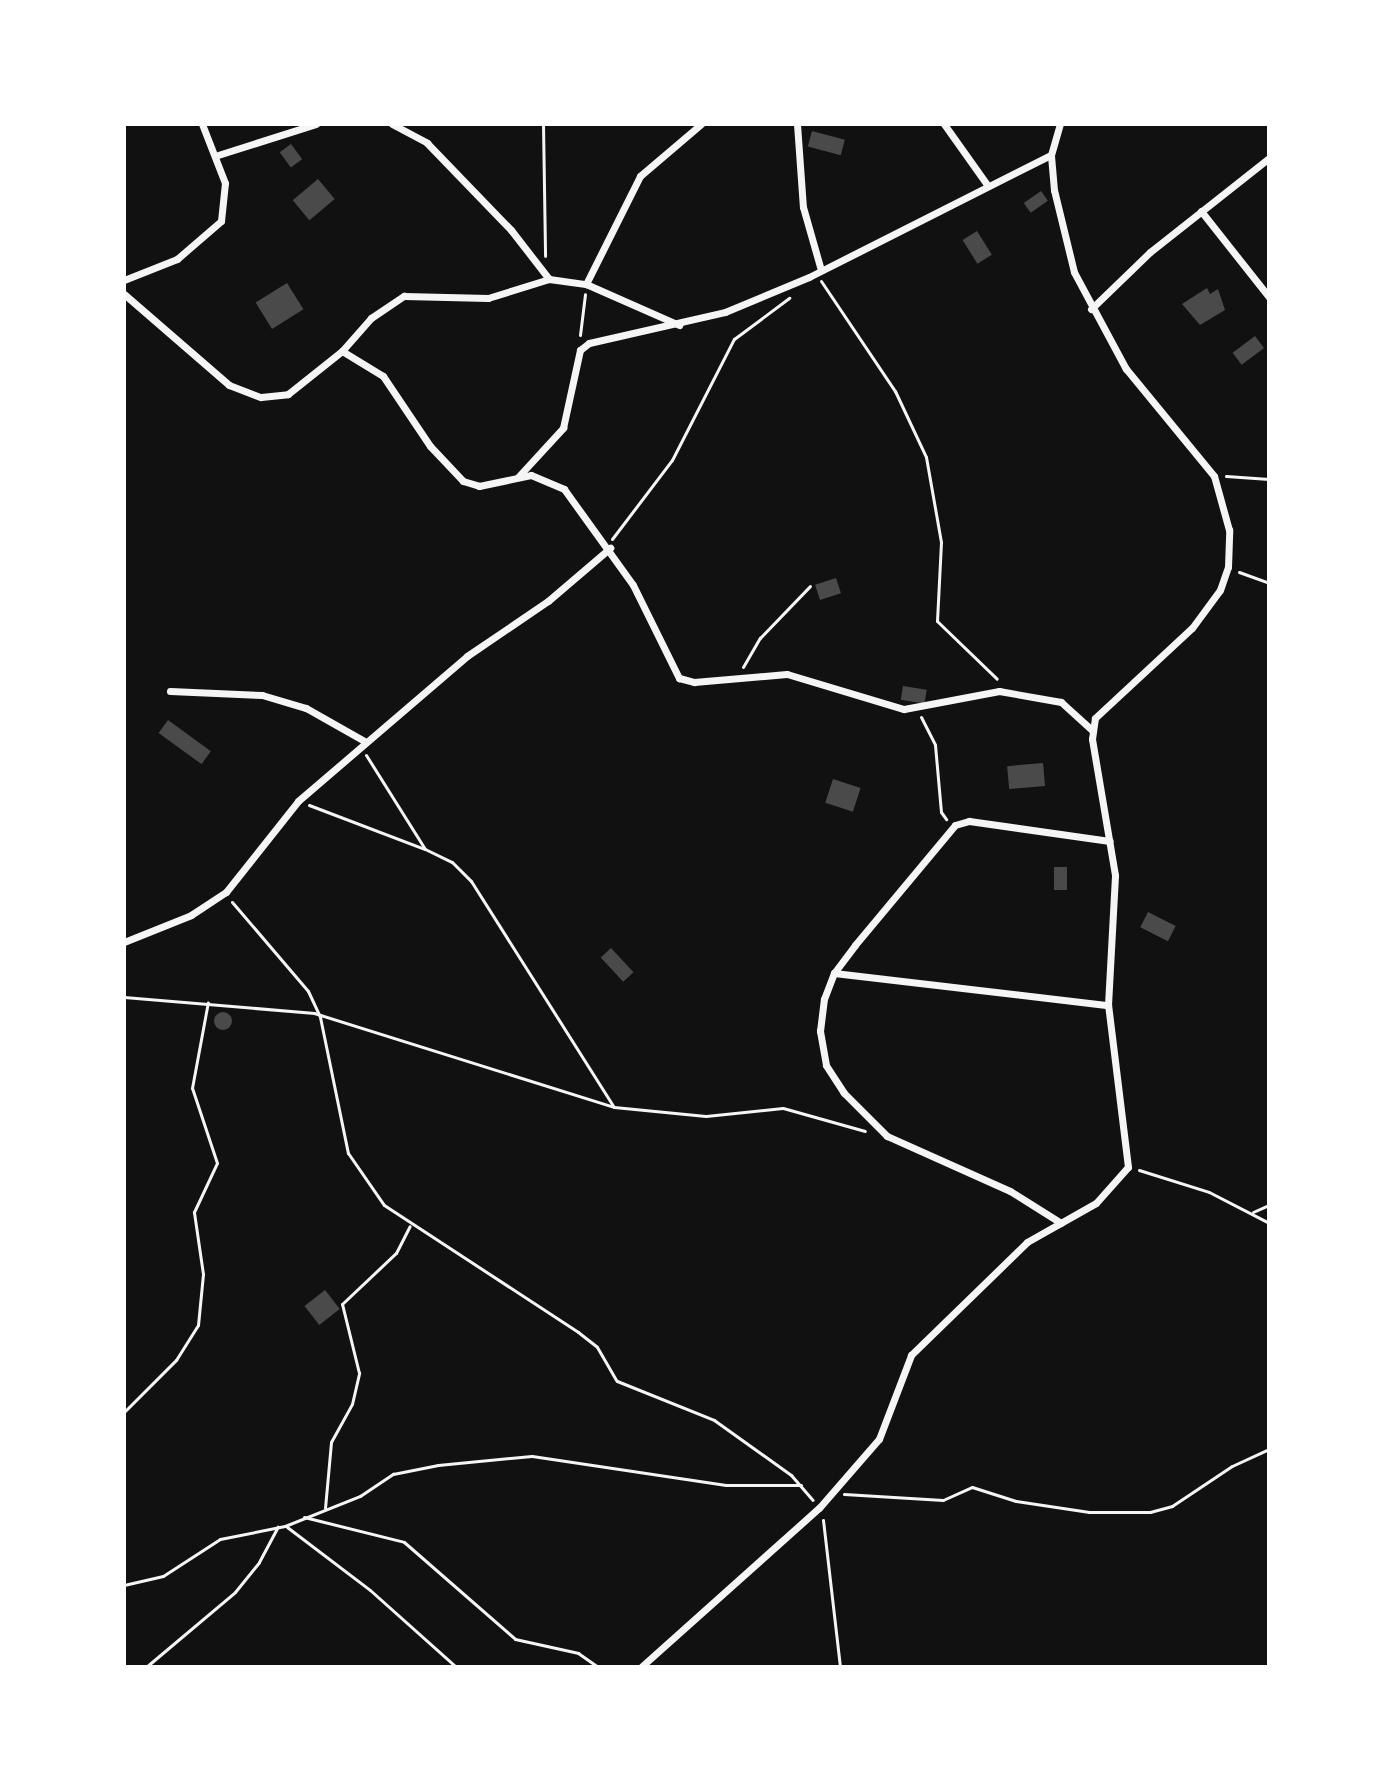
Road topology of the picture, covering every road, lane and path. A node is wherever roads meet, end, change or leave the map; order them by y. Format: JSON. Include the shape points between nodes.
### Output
{"nodes":[{"id":1,"x":202,"y":124,"type":"edge"},
{"id":2,"x":316,"y":124,"type":"edge"},
{"id":3,"x":392,"y":124,"type":"edge"},
{"id":4,"x":543,"y":124,"type":"edge"},
{"id":5,"x":701,"y":124,"type":"edge"},
{"id":6,"x":797,"y":124,"type":"edge"},
{"id":7,"x":944,"y":124,"type":"edge"},
{"id":8,"x":1060,"y":124,"type":"edge"},
{"id":9,"x":218,"y":155,"type":"junction"},
{"id":10,"x":1051,"y":155,"type":"junction"},
{"id":11,"x":1269,"y":158,"type":"edge"},
{"id":12,"x":988,"y":186,"type":"junction"},
{"id":13,"x":1201,"y":211,"type":"junction"},
{"id":14,"x":819,"y":272,"type":"junction"},
{"id":15,"x":546,"y":276,"type":"junction"},
{"id":16,"x":124,"y":280,"type":"edge"},
{"id":17,"x":586,"y":284,"type":"junction"},
{"id":18,"x":124,"y":294,"type":"edge"},
{"id":19,"x":794,"y":295,"type":"dead end"},
{"id":20,"x":1269,"y":297,"type":"edge"},
{"id":21,"x":1091,"y":309,"type":"junction"},
{"id":22,"x":679,"y":325,"type":"junction"},
{"id":23,"x":580,"y":350,"type":"junction"},
{"id":24,"x":342,"y":351,"type":"junction"},
{"id":25,"x":1214,"y":476,"type":"junction"},
{"id":26,"x":516,"y":478,"type":"junction"},
{"id":27,"x":1269,"y":479,"type":"edge"},
{"id":28,"x":608,"y":546,"type":"junction"},
{"id":29,"x":1228,"y":567,"type":"junction"},
{"id":30,"x":1269,"y":583,"type":"edge"},
{"id":31,"x":810,"y":586,"type":"dead end"},
{"id":32,"x":738,"y":678,"type":"junction"},
{"id":33,"x":1003,"y":684,"type":"dead end"},
{"id":34,"x":170,"y":691,"type":"dead end"},
{"id":35,"x":919,"y":705,"type":"junction"},
{"id":36,"x":1093,"y":731,"type":"junction"},
{"id":37,"x":363,"y":744,"type":"junction"},
{"id":38,"x":298,"y":801,"type":"junction"},
{"id":39,"x":956,"y":825,"type":"junction"},
{"id":40,"x":1110,"y":841,"type":"junction"},
{"id":41,"x":425,"y":849,"type":"junction"},
{"id":42,"x":226,"y":892,"type":"junction"},
{"id":43,"x":124,"y":942,"type":"edge"},
{"id":44,"x":834,"y":973,"type":"junction"},
{"id":45,"x":124,"y":997,"type":"edge"},
{"id":46,"x":208,"y":1001,"type":"junction"},
{"id":47,"x":1108,"y":1005,"type":"junction"},
{"id":48,"x":320,"y":1017,"type":"junction"},
{"id":49,"x":614,"y":1107,"type":"junction"},
{"id":50,"x":887,"y":1136,"type":"junction"},
{"id":51,"x":1128,"y":1167,"type":"junction"},
{"id":52,"x":1269,"y":1205,"type":"edge"},
{"id":53,"x":1253,"y":1212,"type":"junction"},
{"id":54,"x":1061,"y":1223,"type":"junction"},
{"id":55,"x":1269,"y":1223,"type":"edge"},
{"id":56,"x":410,"y":1226,"type":"junction"},
{"id":57,"x":124,"y":1412,"type":"edge"},
{"id":58,"x":1269,"y":1449,"type":"edge"},
{"id":59,"x":801,"y":1485,"type":"junction"},
{"id":60,"x":832,"y":1493,"type":"junction"},
{"id":61,"x":819,"y":1508,"type":"junction"},
{"id":62,"x":324,"y":1509,"type":"junction"},
{"id":63,"x":303,"y":1517,"type":"junction"},
{"id":64,"x":285,"y":1526,"type":"junction"},
{"id":65,"x":278,"y":1527,"type":"junction"},
{"id":66,"x":124,"y":1585,"type":"edge"},
{"id":67,"x":146,"y":1667,"type":"edge"},
{"id":68,"x":456,"y":1667,"type":"edge"},
{"id":69,"x":598,"y":1667,"type":"edge"},
{"id":70,"x":641,"y":1667,"type":"edge"},
{"id":71,"x":840,"y":1667,"type":"edge"}],
"edges":[{"from":1,"to":9,"type":"street"},
{"from":2,"to":9,"type":"street"},
{"from":3,"to":15,"type":"street","via":[[427,143],[511,230]]},
{"from":4,"to":15,"type":"path"},
{"from":5,"to":17,"type":"street","via":[[640,176]]},
{"from":6,"to":14,"type":"street","via":[[803,207]]},
{"from":7,"to":12,"type":"street"},
{"from":8,"to":10,"type":"street"},
{"from":9,"to":16,"type":"street","via":[[226,204],[221,221],[177,259]]},
{"from":10,"to":12,"type":"street"},
{"from":10,"to":21,"type":"street","via":[[1066,244]]},
{"from":11,"to":13,"type":"street"},
{"from":12,"to":14,"type":"street"},
{"from":13,"to":20,"type":"street"},
{"from":13,"to":21,"type":"street"},
{"from":14,"to":22,"type":"street","via":[[725,312]]},
{"from":14,"to":33,"type":"path","via":[[895,391],[926,457],[942,561],[937,621]]},
{"from":15,"to":17,"type":"street"},
{"from":15,"to":24,"type":"street","via":[[488,298],[404,296],[371,318]]},
{"from":17,"to":22,"type":"street"},
{"from":17,"to":23,"type":"path"},
{"from":18,"to":24,"type":"street","via":[[229,385],[261,397],[288,394]]},
{"from":19,"to":28,"type":"path","via":[[734,339],[672,460]]},
{"from":21,"to":25,"type":"street","via":[[1126,369]]},
{"from":22,"to":23,"type":"street","via":[[589,343]]},
{"from":23,"to":26,"type":"street","via":[[563,428]]},
{"from":24,"to":26,"type":"street","via":[[383,376],[430,446],[463,481],[479,486]]},
{"from":25,"to":27,"type":"path"},
{"from":25,"to":29,"type":"street","via":[[1229,530]]},
{"from":26,"to":28,"type":"street","via":[[531,475],[564,489]]},
{"from":28,"to":32,"type":"street","via":[[679,678]]},
{"from":28,"to":37,"type":"street","via":[[548,601],[467,656]]},
{"from":29,"to":30,"type":"path"},
{"from":29,"to":36,"type":"street","via":[[1220,590],[1192,628],[1118,693],[1095,718]]},
{"from":31,"to":32,"type":"path","via":[[760,638]]},
{"from":32,"to":35,"type":"street","via":[[787,674],[896,708]]},
{"from":34,"to":37,"type":"street","via":[[262,695],[306,708]]},
{"from":35,"to":36,"type":"street","via":[[999,691],[1061,702]]},
{"from":35,"to":39,"type":"path","via":[[939,762],[941,812]]},
{"from":36,"to":40,"type":"street"},
{"from":37,"to":38,"type":"street"},
{"from":37,"to":41,"type":"path"},
{"from":38,"to":41,"type":"path"},
{"from":38,"to":42,"type":"street"},
{"from":39,"to":40,"type":"street","via":[[969,821]]},
{"from":39,"to":44,"type":"street"},
{"from":40,"to":47,"type":"street","via":[[1116,927]]},
{"from":41,"to":49,"type":"path","via":[[452,862],[471,881]]},
{"from":42,"to":43,"type":"street","via":[[191,915]]},
{"from":42,"to":48,"type":"path","via":[[244,921],[308,991]]},
{"from":44,"to":47,"type":"street"},
{"from":44,"to":50,"type":"street","via":[[820,1031],[826,1065],[844,1093]]},
{"from":45,"to":46,"type":"path"},
{"from":46,"to":48,"type":"path"},
{"from":46,"to":57,"type":"path","via":[[192,1088],[217,1163],[194,1212],[203,1274],[198,1325],[176,1360]]},
{"from":47,"to":51,"type":"street"},
{"from":48,"to":49,"type":"path"},
{"from":48,"to":56,"type":"path","via":[[348,1153],[366,1186]]},
{"from":49,"to":50,"type":"path","via":[[706,1116],[783,1108]]},
{"from":50,"to":54,"type":"street","via":[[1010,1191]]},
{"from":51,"to":53,"type":"path"},
{"from":51,"to":54,"type":"street","via":[[1096,1203]]},
{"from":52,"to":53,"type":"path"},
{"from":53,"to":55,"type":"path"},
{"from":54,"to":60,"type":"street","via":[[1027,1242],[911,1355],[879,1439]]},
{"from":56,"to":59,"type":"path","via":[[433,1233],[578,1332],[597,1347],[617,1381],[714,1420]]},
{"from":56,"to":62,"type":"path","via":[[396,1253],[342,1304],[359,1373],[352,1404],[331,1442]]},
{"from":58,"to":60,"type":"path","via":[[1232,1466],[1172,1506],[1150,1512],[1089,1512],[1016,1501],[972,1487],[943,1500]]},
{"from":59,"to":61,"type":"path"},
{"from":59,"to":62,"type":"path","via":[[713,1484],[532,1456],[402,1472]]},
{"from":60,"to":61,"type":"street"},
{"from":61,"to":70,"type":"street"},
{"from":61,"to":71,"type":"path","via":[[828,1544]]},
{"from":62,"to":63,"type":"path"},
{"from":63,"to":64,"type":"path"},
{"from":63,"to":69,"type":"path","via":[[404,1542],[515,1639],[578,1653]]},
{"from":64,"to":65,"type":"path"},
{"from":64,"to":68,"type":"path","via":[[370,1590]]},
{"from":65,"to":66,"type":"path","via":[[220,1539],[163,1576]]},
{"from":65,"to":67,"type":"path","via":[[235,1592]]}]}
